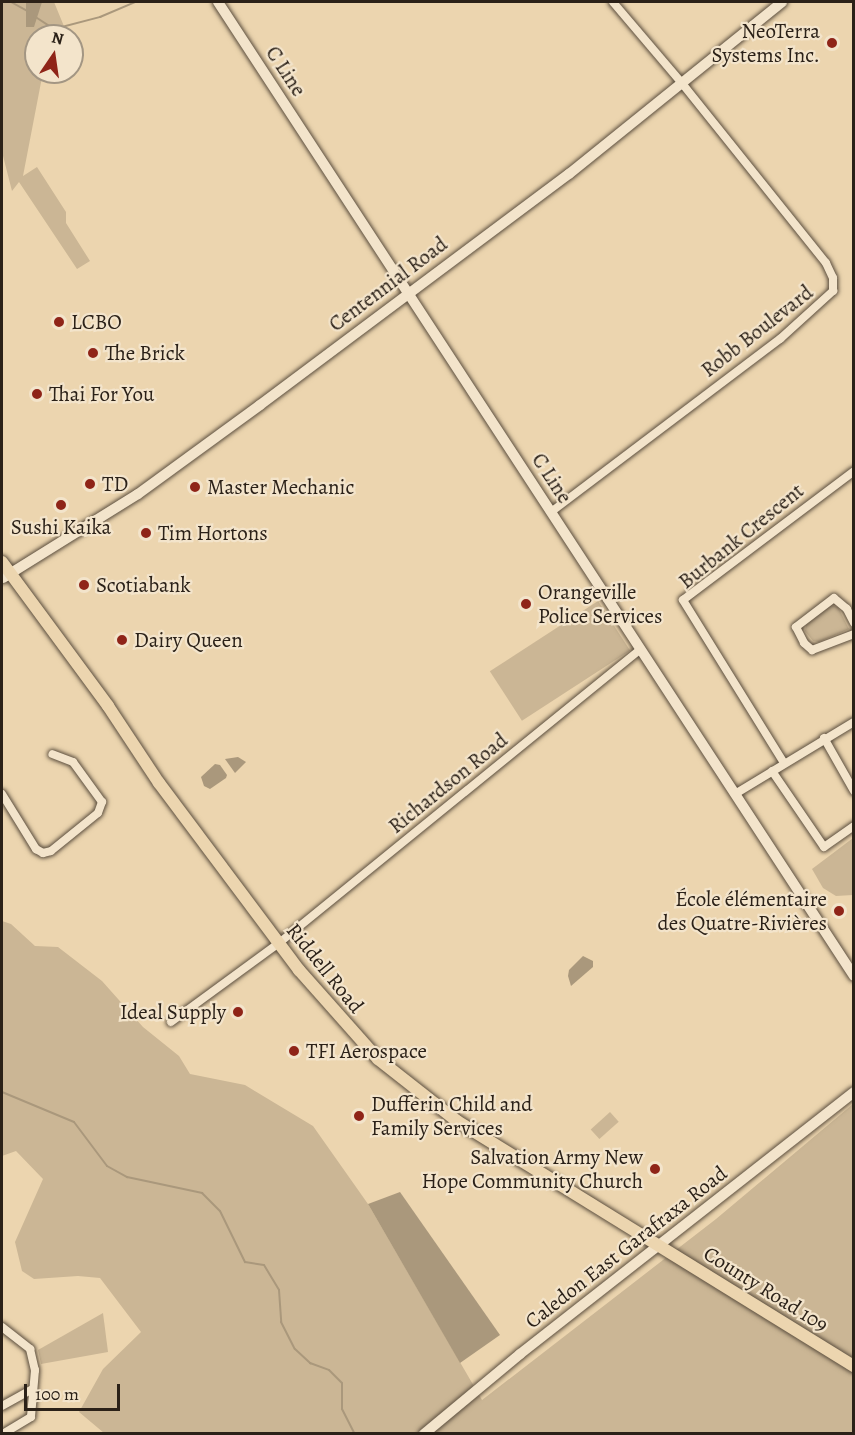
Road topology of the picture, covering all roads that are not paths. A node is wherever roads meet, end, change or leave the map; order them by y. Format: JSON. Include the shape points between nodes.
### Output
{"nodes":[{"id":1,"x":218,"y":2,"type":"edge"},
{"id":2,"x":613,"y":2,"type":"edge"},
{"id":3,"x":782,"y":2,"type":"edge"},
{"id":4,"x":681,"y":82,"type":"junction"},
{"id":5,"x":407,"y":293,"type":"junction"},
{"id":6,"x":854,"y":471,"type":"edge"},
{"id":7,"x":551,"y":512,"type":"junction"},
{"id":8,"x":2,"y":562,"type":"edge"},
{"id":9,"x":4,"y":577,"type":"edge"},
{"id":10,"x":854,"y":623,"type":"edge"},
{"id":11,"x":854,"y":634,"type":"edge"},
{"id":12,"x":640,"y":650,"type":"junction"},
{"id":13,"x":854,"y":722,"type":"edge"},
{"id":14,"x":824,"y":738,"type":"junction"},
{"id":15,"x":52,"y":754,"type":"dead end"},
{"id":16,"x":784,"y":763,"type":"junction"},
{"id":17,"x":772,"y":771,"type":"junction"},
{"id":18,"x":854,"y":791,"type":"edge"},
{"id":19,"x":2,"y":794,"type":"edge"},
{"id":20,"x":735,"y":794,"type":"junction"},
{"id":21,"x":5,"y":808,"type":"edge"},
{"id":22,"x":854,"y":826,"type":"edge"},
{"id":23,"x":279,"y":943,"type":"junction"},
{"id":24,"x":854,"y":976,"type":"edge"},
{"id":25,"x":171,"y":1022,"type":"dead end"},
{"id":26,"x":854,"y":1092,"type":"edge"},
{"id":27,"x":658,"y":1246,"type":"junction"},
{"id":28,"x":2,"y":1327,"type":"edge"},
{"id":29,"x":854,"y":1365,"type":"edge"},
{"id":30,"x":33,"y":1389,"type":"junction"},
{"id":31,"x":2,"y":1406,"type":"edge"},
{"id":32,"x":3,"y":1434,"type":"edge"},
{"id":33,"x":424,"y":1434,"type":"edge"}],
"edges":[{"from":1,"to":5,"type":"street","name":"C Line"},
{"from":2,"to":4,"type":"street"},
{"from":3,"to":4,"type":"street","name":"Centennial Road"},
{"from":4,"to":5,"type":"street","name":"Centennial Road","via":[[569,174]]},
{"from":4,"to":7,"type":"street","name":"Robb Boulevard","via":[[826,263],[833,278],[833,291],[780,339]]},
{"from":5,"to":7,"type":"street","name":"C Line"},
{"from":5,"to":9,"type":"street","name":"Centennial Road","via":[[138,494]]},
{"from":6,"to":16,"type":"street","name":"Burbank Crescent","via":[[683,600]]},
{"from":7,"to":12,"type":"street","name":"C Line"},
{"from":8,"to":9,"type":"main road","name":"Riddell Road"},
{"from":9,"to":23,"type":"main road","name":"Riddell Road","via":[[111,713]]},
{"from":10,"to":11,"type":"street","via":[[847,609],[834,598],[795,627],[812,650]]},
{"from":12,"to":20,"type":"street","name":"C Line"},
{"from":12,"to":23,"type":"street","name":"Richardson Road"},
{"from":13,"to":14,"type":"street"},
{"from":14,"to":16,"type":"street"},
{"from":14,"to":18,"type":"street"},
{"from":15,"to":21,"type":"street","via":[[73,762],[100,797],[98,813],[51,851],[43,853]]},
{"from":16,"to":17,"type":"street"},
{"from":17,"to":20,"type":"street"},
{"from":17,"to":22,"type":"street","via":[[824,847]]},
{"from":19,"to":21,"type":"street"},
{"from":20,"to":24,"type":"street","name":"C Line"},
{"from":23,"to":25,"type":"street","name":"Richardson Road"},
{"from":23,"to":27,"type":"main road","name":"Riddell Road","via":[[333,1012],[378,1059],[457,1121]]},
{"from":26,"to":27,"type":"street","name":"Caledon East Garafraxa Road"},
{"from":27,"to":29,"type":"main road","name":"County Road 109"},
{"from":27,"to":33,"type":"street","name":"Caledon East Garafraxa Road"},
{"from":28,"to":30,"type":"street","via":[[30,1349],[35,1370]]},
{"from":30,"to":31,"type":"street"},
{"from":30,"to":32,"type":"street","via":[[31,1417]]}]}
